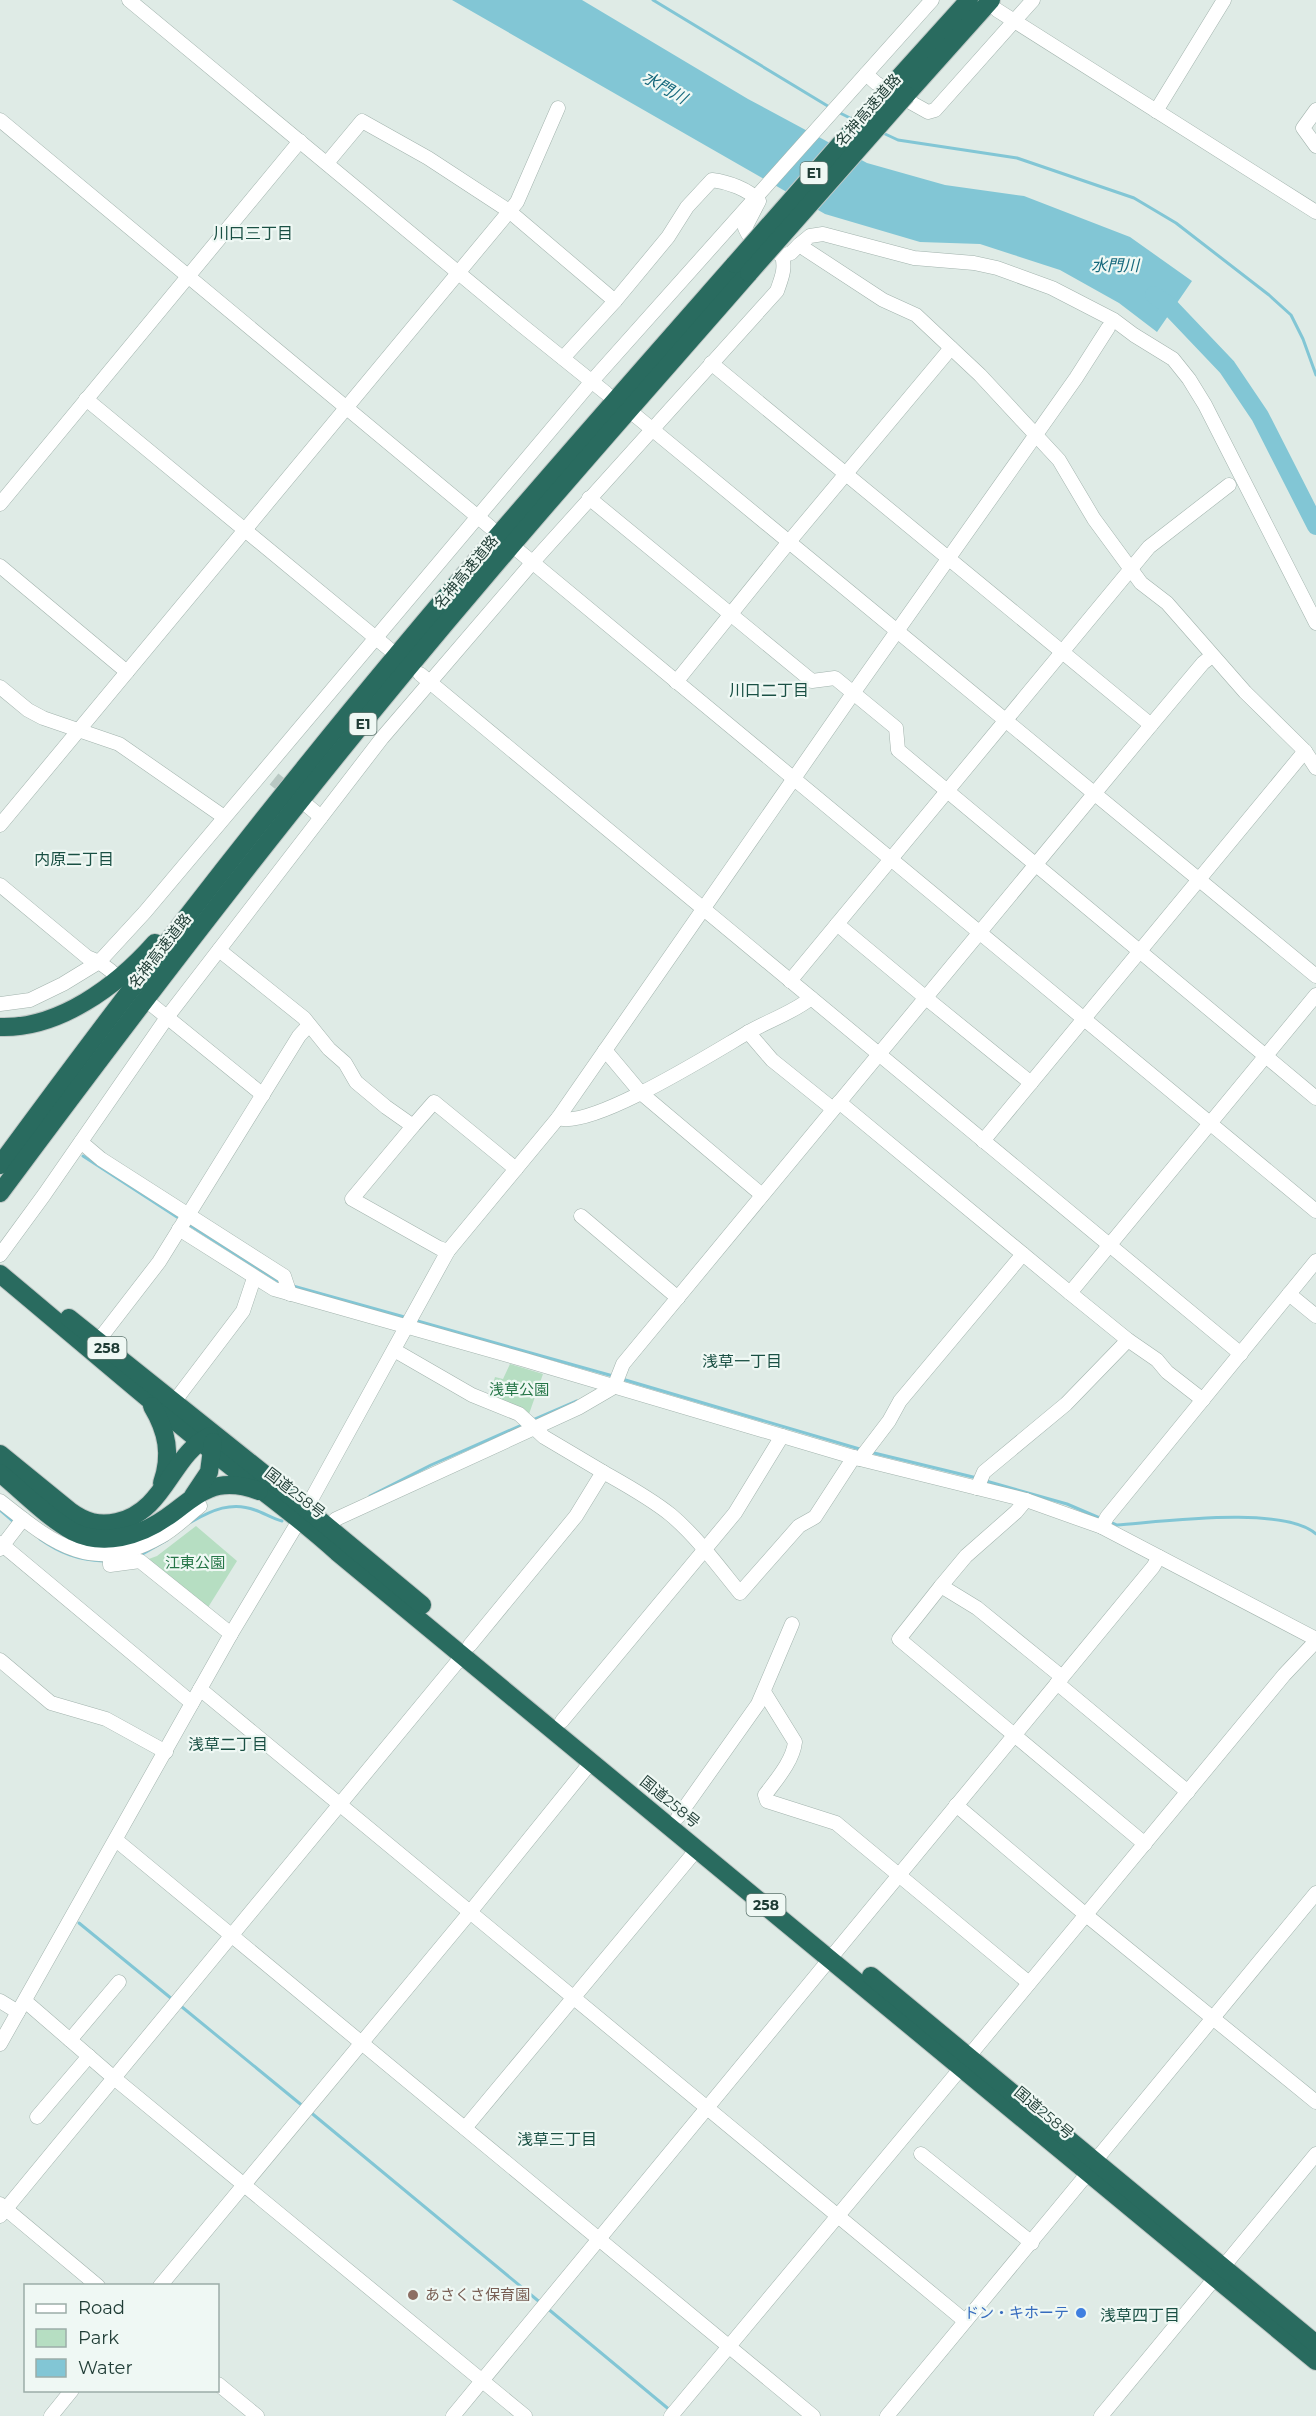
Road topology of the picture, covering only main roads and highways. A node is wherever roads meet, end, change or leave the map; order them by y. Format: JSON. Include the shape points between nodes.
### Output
{"nodes":[{"id":1,"x":969,"y":0,"type":"edge"},
{"id":2,"x":994,"y":5,"type":"edge"},
{"id":3,"x":900,"y":89,"type":"junction"},
{"id":4,"x":742,"y":268,"type":"junction"},
{"id":5,"x":381,"y":673,"type":"junction"},
{"id":6,"x":0,"y":1027,"type":"edge"},
{"id":7,"x":77,"y":1090,"type":"junction"},
{"id":8,"x":0,"y":1165,"type":"edge"},
{"id":9,"x":0,"y":1193,"type":"edge"},
{"id":10,"x":0,"y":1207,"type":"edge"},
{"id":11,"x":0,"y":1262,"type":"edge"},
{"id":12,"x":0,"y":1274,"type":"edge"},
{"id":13,"x":141,"y":1392,"type":"junction"},
{"id":14,"x":209,"y":1442,"type":"junction"},
{"id":15,"x":0,"y":1454,"type":"edge"},
{"id":16,"x":0,"y":1473,"type":"edge"},
{"id":17,"x":266,"y":1494,"type":"junction"},
{"id":18,"x":151,"y":1503,"type":"junction"},
{"id":19,"x":194,"y":1504,"type":"junction"},
{"id":20,"x":302,"y":1513,"type":"junction"},
{"id":21,"x":467,"y":1650,"type":"junction"},
{"id":22,"x":834,"y":1953,"type":"junction"},
{"id":23,"x":1219,"y":2272,"type":"junction"},
{"id":24,"x":1316,"y":2344,"type":"edge"},
{"id":25,"x":1316,"y":2361,"type":"edge"}],
"edges":[{"from":1,"to":3,"type":"highway","name":"名神高速道路","number":"E1"},
{"from":2,"to":3,"type":"highway","name":"名神高速道路","number":"E1"},
{"from":3,"to":4,"type":"highway","name":"名神高速道路","number":"E1","bridge":true},
{"from":4,"to":5,"type":"highway","name":"名神高速道路","number":"E1","via":[[500,531]]},
{"from":4,"to":7,"type":"highway","name":"名神高速道路","number":"E1","via":[[383,699]]},
{"from":5,"to":6,"type":"highway","via":[[304,761],[201,890],[134,964],[99,992],[62,1014],[29,1025]]},
{"from":5,"to":8,"type":"highway","name":"名神高速道路","number":"E1","via":[[226,866]]},
{"from":7,"to":9,"type":"highway","name":"名神高速道路","number":"E1"},
{"from":7,"to":10,"type":"highway"},
{"from":11,"to":14,"type":"highway","name":"国道258号","number":"258","via":[[174,1402]]},
{"from":12,"to":13,"type":"highway","name":"国道258号","number":"258"},
{"from":13,"to":14,"type":"highway","name":"国道258号","number":"258"},
{"from":13,"to":18,"type":"highway","via":[[158,1416],[167,1441],[164,1476]]},
{"from":14,"to":17,"type":"highway","name":"国道258号","number":"258"},
{"from":14,"to":18,"type":"highway"},
{"from":14,"to":19,"type":"highway","via":[[212,1462]]},
{"from":14,"to":20,"type":"highway","name":"国道258号","number":"258"},
{"from":15,"to":18,"type":"highway","via":[[70,1511],[90,1522],[124,1521]]},
{"from":16,"to":19,"type":"highway","via":[[72,1530],[97,1539],[141,1532]]},
{"from":17,"to":19,"type":"highway","via":[[243,1486],[220,1486],[210,1489]]},
{"from":17,"to":20,"type":"highway","name":"国道258号","number":"258"},
{"from":20,"to":21,"type":"highway","name":"国道258号","number":"258","via":[[328,1528]]},
{"from":20,"to":21,"type":"highway","name":"国道258号","number":"258","via":[[337,1552]]},
{"from":21,"to":22,"type":"highway","name":"国道258号","number":"258","via":[[592,1761]]},
{"from":21,"to":22,"type":"highway","name":"国道258号","number":"258","via":[[678,1816]]},
{"from":22,"to":23,"type":"highway","name":"国道258号","number":"258"},
{"from":23,"to":24,"type":"highway","name":"国道258号","number":"258"},
{"from":23,"to":25,"type":"highway","name":"国道258号","number":"258"}]}
